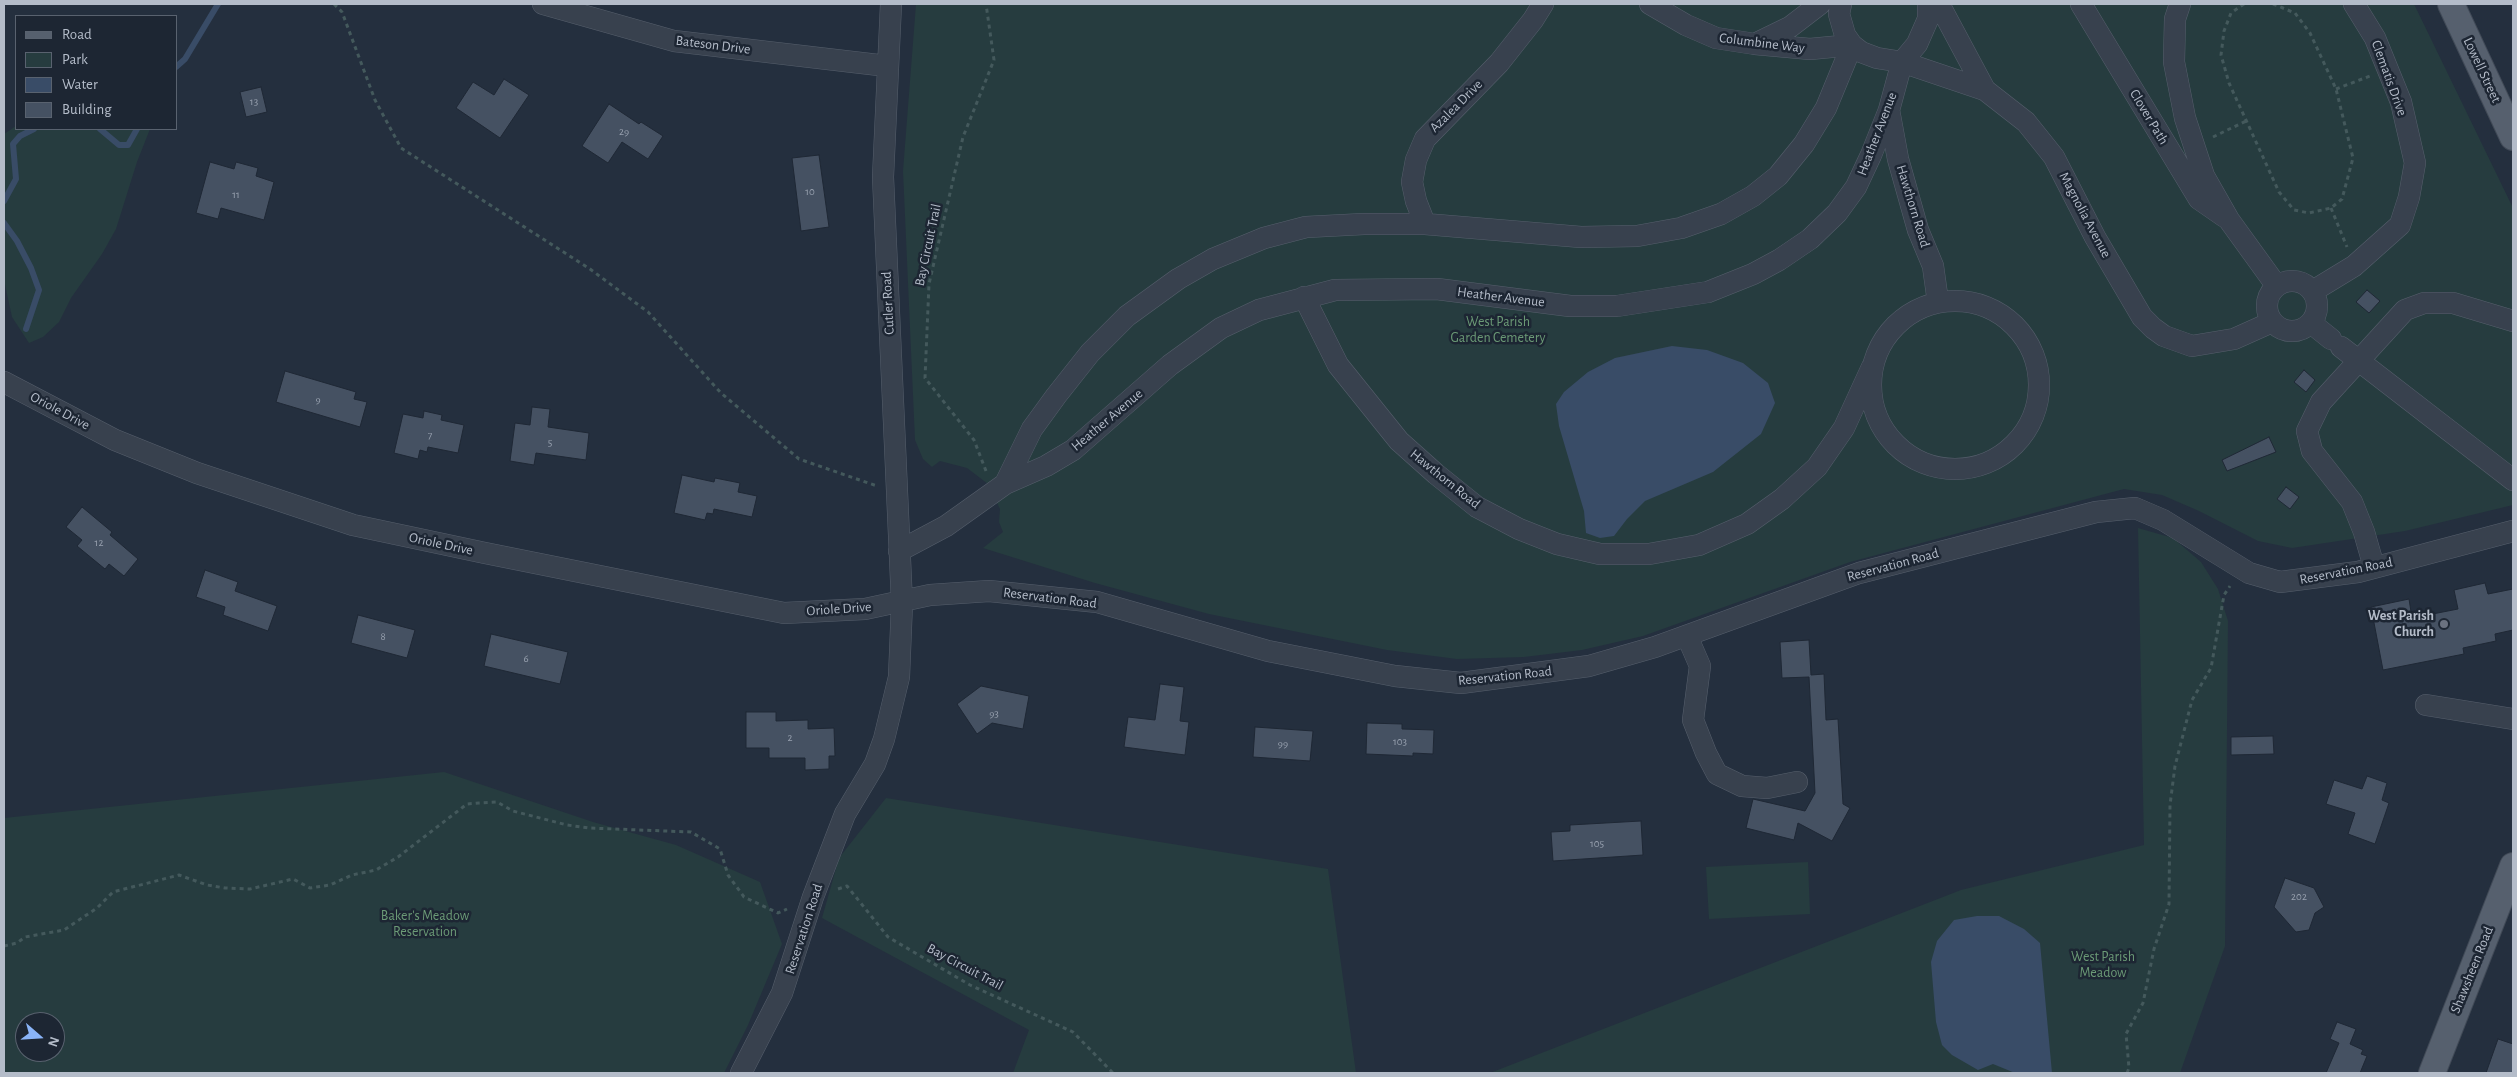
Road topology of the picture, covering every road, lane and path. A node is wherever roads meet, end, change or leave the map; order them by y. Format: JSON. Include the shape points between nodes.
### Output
{"nodes":[{"id":1,"x":334,"y":4,"type":"edge"},
{"id":2,"x":543,"y":4,"type":"edge"},
{"id":3,"x":891,"y":4,"type":"edge"},
{"id":4,"x":986,"y":4,"type":"edge"},
{"id":5,"x":1543,"y":4,"type":"edge"},
{"id":6,"x":1650,"y":4,"type":"edge"},
{"id":7,"x":1820,"y":4,"type":"edge"},
{"id":8,"x":1840,"y":4,"type":"edge"},
{"id":9,"x":1928,"y":4,"type":"edge"},
{"id":10,"x":1939,"y":4,"type":"edge"},
{"id":11,"x":2082,"y":4,"type":"edge"},
{"id":12,"x":2180,"y":4,"type":"edge"},
{"id":13,"x":2244,"y":4,"type":"edge"},
{"id":14,"x":2273,"y":4,"type":"edge"},
{"id":15,"x":2354,"y":4,"type":"edge"},
{"id":16,"x":2451,"y":4,"type":"edge"},
{"id":17,"x":1755,"y":44,"type":"junction"},
{"id":18,"x":1852,"y":45,"type":"junction"},
{"id":19,"x":1902,"y":62,"type":"junction"},
{"id":20,"x":887,"y":66,"type":"junction"},
{"id":21,"x":2388,"y":70,"type":"junction"},
{"id":22,"x":2336,"y":89,"type":"junction"},
{"id":23,"x":1985,"y":90,"type":"junction"},
{"id":24,"x":1889,"y":110,"type":"junction"},
{"id":25,"x":2246,"y":121,"type":"junction"},
{"id":26,"x":2513,"y":137,"type":"edge"},
{"id":27,"x":2194,"y":146,"type":"junction"},
{"id":28,"x":2331,"y":208,"type":"junction"},
{"id":29,"x":2229,"y":220,"type":"junction"},
{"id":30,"x":1425,"y":224,"type":"junction"},
{"id":31,"x":2354,"y":266,"type":"junction"},
{"id":32,"x":2276,"y":285,"type":"junction"},
{"id":33,"x":2313,"y":291,"type":"junction"},
{"id":34,"x":1304,"y":297,"type":"junction"},
{"id":35,"x":1938,"y":302,"type":"junction"},
{"id":36,"x":2513,"y":321,"type":"edge"},
{"id":37,"x":2272,"y":322,"type":"junction"},
{"id":38,"x":2311,"y":323,"type":"junction"},
{"id":39,"x":2359,"y":361,"type":"junction"},
{"id":40,"x":1872,"y":367,"type":"junction"},
{"id":41,"x":4,"y":382,"type":"edge"},
{"id":42,"x":981,"y":478,"type":"dead end"},
{"id":43,"x":2513,"y":480,"type":"edge"},
{"id":44,"x":1004,"y":484,"type":"junction"},
{"id":45,"x":897,"y":493,"type":"junction"},
{"id":46,"x":2513,"y":531,"type":"edge"},
{"id":47,"x":899,"y":551,"type":"junction"},
{"id":48,"x":2374,"y":567,"type":"junction"},
{"id":49,"x":2241,"y":568,"type":"junction"},
{"id":50,"x":902,"y":603,"type":"junction"},
{"id":51,"x":1687,"y":636,"type":"junction"},
{"id":52,"x":2426,"y":705,"type":"dead end"},
{"id":53,"x":2513,"y":720,"type":"edge"},
{"id":54,"x":1798,"y":782,"type":"dead end"},
{"id":55,"x":2513,"y":866,"type":"edge"},
{"id":56,"x":813,"y":897,"type":"junction"},
{"id":57,"x":4,"y":946,"type":"edge"},
{"id":58,"x":741,"y":1073,"type":"edge"},
{"id":59,"x":1114,"y":1073,"type":"edge"},
{"id":60,"x":2127,"y":1073,"type":"edge"},
{"id":61,"x":2432,"y":1073,"type":"edge"}],
"edges":[{"from":1,"to":45,"type":"path","via":[[342,12],[375,100],[401,148],[590,270],[648,312],[721,393],[799,459]]},
{"from":2,"to":20,"type":"street","name":"Bateson Drive","via":[[674,41]]},
{"from":3,"to":20,"type":"street","name":"Cutler Road"},
{"from":4,"to":42,"type":"path","name":"Bay Circuit Trail","via":[[994,60],[964,137],[929,284],[924,378],[974,440],[987,470]]},
{"from":5,"to":30,"type":"street","name":"Azalea Drive","via":[[1499,63],[1425,139],[1416,160],[1412,182]]},
{"from":6,"to":17,"type":"street","name":"Columbine Way","via":[[1686,26],[1716,38]]},
{"from":7,"to":17,"type":"street","via":[[1790,27]]},
{"from":8,"to":18,"type":"street","via":[[1839,14],[1845,35]]},
{"from":9,"to":19,"type":"street","via":[[1928,20],[1917,44]]},
{"from":10,"to":23,"type":"street","name":"Magnolia Avenue"},
{"from":11,"to":29,"type":"street","name":"Clover Path","via":[[2198,199]]},
{"from":12,"to":27,"type":"street","via":[[2175,19],[2174,62]]},
{"from":13,"to":25,"type":"path","via":[[2231,13],[2224,31],[2221,55]]},
{"from":14,"to":22,"type":"path","via":[[2295,13],[2310,33]]},
{"from":15,"to":21,"type":"street","name":"Clematis Drive","via":[[2375,38]]},
{"from":16,"to":26,"type":"main road","name":"Lowell Street"},
{"from":17,"to":18,"type":"street","name":"Columbine Way","via":[[1810,49]]},
{"from":18,"to":19,"type":"street","via":[[1869,55]]},
{"from":18,"to":30,"type":"street","via":[[1826,108],[1804,144],[1772,181],[1722,214],[1681,228],[1637,236],[1581,237]]},
{"from":19,"to":23,"type":"street"},
{"from":19,"to":24,"type":"street","name":"Heather Avenue"},
{"from":20,"to":45,"type":"street","name":"Cutler Road","via":[[883,177]]},
{"from":21,"to":22,"type":"path"},
{"from":21,"to":31,"type":"street","name":"Clematis Drive","via":[[2401,102],[2415,163],[2400,225]]},
{"from":22,"to":28,"type":"path","via":[[2353,158],[2342,199]]},
{"from":23,"to":37,"type":"street","name":"Magnolia Avenue","via":[[2026,122],[2054,157],[2095,237],[2142,317],[2152,328],[2192,346],[2234,338]]},
{"from":24,"to":34,"type":"street","name":"Heather Avenue","via":[[1856,187],[1837,213],[1810,239],[1779,260],[1708,292],[1617,306],[1570,306],[1437,289],[1336,290]]},
{"from":24,"to":35,"type":"street","name":"Hawthorn Road","via":[[1898,159],[1918,230],[1933,266]]},
{"from":25,"to":27,"type":"path"},
{"from":25,"to":28,"type":"path","via":[[2280,192],[2294,210],[2309,213]]},
{"from":27,"to":29,"type":"street","via":[[2204,176]]},
{"from":28,"to":31,"type":"path"},
{"from":29,"to":32,"type":"street"},
{"from":30,"to":44,"type":"street","via":[[1306,227],[1264,238],[1178,279],[1126,316],[1090,353],[1032,429]]},
{"from":31,"to":33,"type":"street","name":"Clematis Drive"},
{"from":32,"to":33,"type":"street","via":[[2292,280]]},
{"from":32,"to":37,"type":"street","via":[[2267,299]]},
{"from":33,"to":38,"type":"street","via":[[2317,307]]},
{"from":34,"to":40,"type":"street","name":"Hawthorn Road","via":[[1343,372],[1399,440],[1436,474],[1477,507],[1519,530],[1557,544],[1600,554],[1649,554],[1699,545],[1747,524],[1782,499],[1817,467],[1844,428]]},
{"from":34,"to":44,"type":"street","name":"Heather Avenue","via":[[1259,310],[1221,328],[1170,365],[1074,450]]},
{"from":35,"to":40,"type":"street","via":[[1899,321],[1885,338]]},
{"from":35,"to":40,"type":"street","via":[[1964,301],[1991,308],[2013,323],[2030,344],[2038,370],[2039,397],[2030,423],[2015,445],[1992,461],[1967,469],[1940,468],[1914,460],[1893,443],[1878,420],[1871,394]]},
{"from":36,"to":39,"type":"street","via":[[2453,303],[2424,304],[2405,310]]},
{"from":37,"to":38,"type":"street","via":[[2279,328],[2296,331]]},
{"from":38,"to":39,"type":"street"},
{"from":39,"to":43,"type":"street"},
{"from":39,"to":48,"type":"street","via":[[2321,402],[2308,431],[2312,451],[2352,502]]},
{"from":41,"to":50,"type":"street","name":"Oriole Drive","via":[[115,440],[196,473],[353,525],[784,613],[865,609]]},
{"from":44,"to":47,"type":"street","via":[[946,526]]},
{"from":45,"to":47,"type":"street","name":"Cutler Road"},
{"from":46,"to":48,"type":"street","name":"Reservation Road"},
{"from":47,"to":50,"type":"street","name":"Cutler Road"},
{"from":48,"to":49,"type":"street","name":"Reservation Road","via":[[2321,578],[2280,582]]},
{"from":49,"to":51,"type":"street","name":"Reservation Road","via":[[2163,520],[2135,508],[2096,512],[1859,573]]},
{"from":49,"to":60,"type":"path","via":[[2224,595],[2211,668],[2192,700],[2175,766],[2170,805],[2169,904],[2154,949],[2142,1003],[2126,1034]]},
{"from":50,"to":51,"type":"street","name":"Reservation Road","via":[[930,596],[989,591],[1098,602],[1268,651],[1394,676],[1461,683],[1589,666]]},
{"from":50,"to":56,"type":"street","name":"Reservation Road","via":[[899,677],[884,739],[874,764],[845,814]]},
{"from":51,"to":54,"type":"street","via":[[1700,666],[1693,720],[1718,774],[1742,786],[1758,788]]},
{"from":52,"to":53,"type":"street"},
{"from":55,"to":61,"type":"main road","name":"Shawsheen Road"},
{"from":56,"to":57,"type":"path","via":[[778,913],[744,897],[728,875],[720,849],[691,832],[574,826],[513,812],[497,802],[479,803],[467,804],[376,870],[352,875],[330,885],[310,888],[292,880],[250,889],[224,888],[179,875],[113,892],[97,908],[64,930],[25,937]]},
{"from":56,"to":58,"type":"street","name":"Reservation Road","via":[[782,992]]},
{"from":56,"to":59,"type":"path","name":"Bay Circuit Trail","via":[[847,886],[888,937],[970,985],[1073,1032]]}]}
